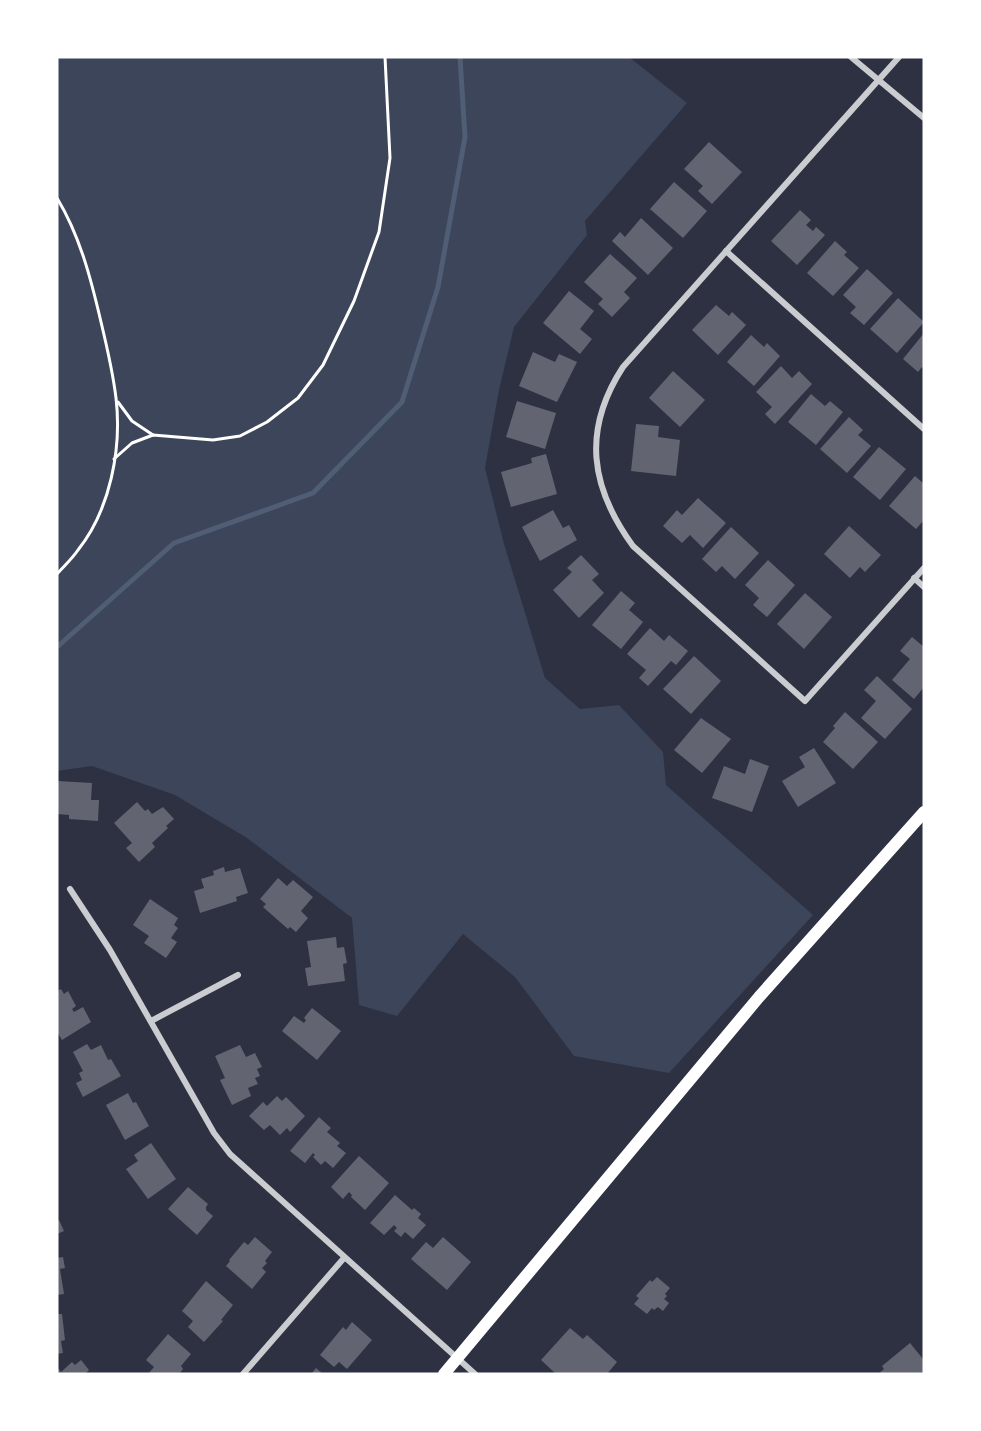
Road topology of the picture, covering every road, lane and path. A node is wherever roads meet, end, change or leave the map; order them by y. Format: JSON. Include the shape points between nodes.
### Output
{"nodes":[{"id":1,"x":385,"y":57,"type":"edge"},
{"id":2,"x":851,"y":57,"type":"edge"},
{"id":3,"x":899,"y":57,"type":"edge"},
{"id":4,"x":880,"y":79,"type":"junction"},
{"id":5,"x":924,"y":118,"type":"edge"},
{"id":6,"x":57,"y":198,"type":"edge"},
{"id":7,"x":726,"y":251,"type":"junction"},
{"id":8,"x":117,"y":400,"type":"junction"},
{"id":9,"x":924,"y":429,"type":"edge"},
{"id":10,"x":153,"y":435,"type":"junction"},
{"id":11,"x":114,"y":459,"type":"junction"},
{"id":12,"x":924,"y":568,"type":"edge"},
{"id":13,"x":57,"y":574,"type":"edge"},
{"id":14,"x":914,"y":578,"type":"junction"},
{"id":15,"x":924,"y":587,"type":"edge"},
{"id":16,"x":924,"y":812,"type":"edge"},
{"id":17,"x":70,"y":889,"type":"dead end"},
{"id":18,"x":238,"y":975,"type":"dead end"},
{"id":19,"x":151,"y":1021,"type":"junction"},
{"id":20,"x":344,"y":1258,"type":"junction"},
{"id":21,"x":458,"y":1358,"type":"junction"},
{"id":22,"x":243,"y":1374,"type":"edge"},
{"id":23,"x":444,"y":1374,"type":"edge"},
{"id":24,"x":475,"y":1374,"type":"edge"}],
"edges":[{"from":1,"to":10,"type":"path","via":[[390,158],[379,232],[354,301],[323,365],[297,398],[267,422],[240,436],[213,440]]},
{"from":2,"to":4,"type":"street"},
{"from":3,"to":4,"type":"street"},
{"from":4,"to":5,"type":"street"},
{"from":4,"to":7,"type":"street"},
{"from":6,"to":8,"type":"path","via":[[78,238],[92,281]]},
{"from":7,"to":9,"type":"street"},
{"from":7,"to":14,"type":"street","via":[[633,355],[615,379],[603,407],[596,451],[599,480],[616,522],[633,546],[805,701]]},
{"from":8,"to":10,"type":"path","via":[[132,421]]},
{"from":8,"to":11,"type":"path"},
{"from":10,"to":11,"type":"path","via":[[132,443]]},
{"from":11,"to":13,"type":"path","via":[[112,479],[97,517],[79,549]]},
{"from":12,"to":14,"type":"street"},
{"from":14,"to":15,"type":"street"},
{"from":16,"to":21,"type":"main road","via":[[759,997]]},
{"from":17,"to":19,"type":"street"},
{"from":18,"to":19,"type":"street"},
{"from":19,"to":20,"type":"street","via":[[214,1133],[230,1154]]},
{"from":20,"to":21,"type":"street"},
{"from":20,"to":22,"type":"street"},
{"from":21,"to":23,"type":"main road"},
{"from":21,"to":24,"type":"street"}]}
